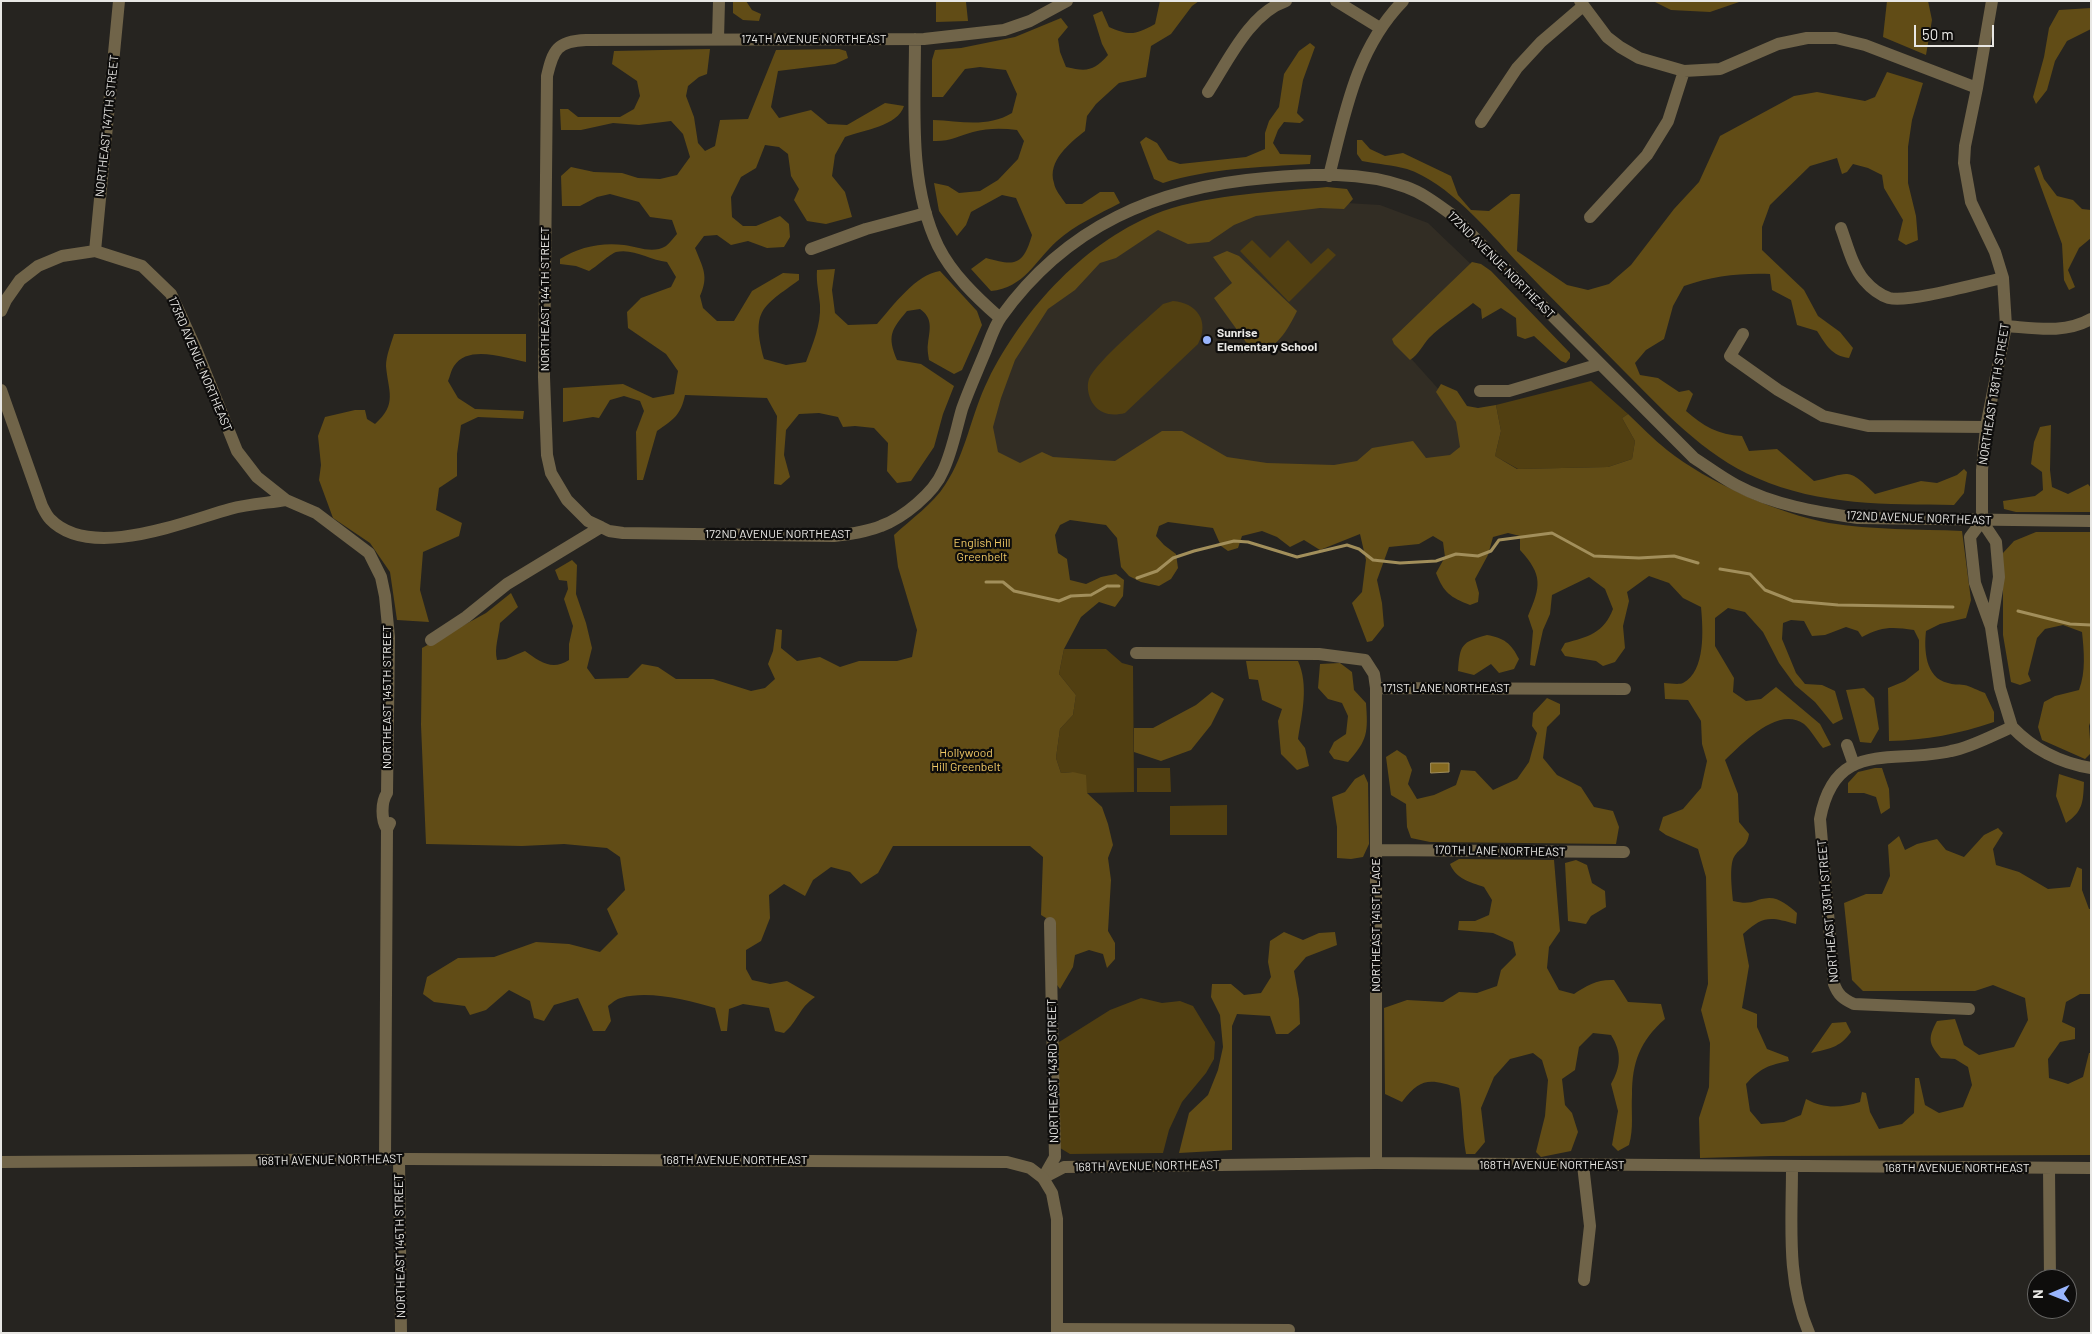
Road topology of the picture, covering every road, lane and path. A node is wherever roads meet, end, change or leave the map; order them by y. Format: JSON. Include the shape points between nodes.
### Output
{"nodes":[{"id":1,"x":119,"y":1,"type":"edge"},
{"id":2,"x":719,"y":1,"type":"edge"},
{"id":3,"x":1067,"y":1,"type":"edge"},
{"id":4,"x":1286,"y":1,"type":"edge"},
{"id":5,"x":1336,"y":1,"type":"edge"},
{"id":6,"x":1403,"y":1,"type":"edge"},
{"id":7,"x":1992,"y":1,"type":"edge"},
{"id":8,"x":1581,"y":4,"type":"edge"},
{"id":9,"x":1380,"y":28,"type":"junction"},
{"id":10,"x":718,"y":39,"type":"junction"},
{"id":11,"x":915,"y":39,"type":"junction"},
{"id":12,"x":555,"y":50,"type":"joint"},
{"id":13,"x":1684,"y":71,"type":"junction"},
{"id":14,"x":1977,"y":88,"type":"junction"},
{"id":15,"x":1208,"y":92,"type":"dead end"},
{"id":16,"x":1481,"y":122,"type":"dead end"},
{"id":17,"x":1330,"y":176,"type":"junction"},
{"id":18,"x":926,"y":213,"type":"junction"},
{"id":19,"x":1590,"y":218,"type":"dead end"},
{"id":20,"x":1841,"y":228,"type":"dead end"},
{"id":21,"x":811,"y":249,"type":"dead end"},
{"id":22,"x":95,"y":251,"type":"junction"},
{"id":23,"x":2003,"y":278,"type":"junction"},
{"id":24,"x":1,"y":311,"type":"edge"},
{"id":25,"x":1000,"y":318,"type":"junction"},
{"id":26,"x":2091,"y":319,"type":"edge"},
{"id":27,"x":2006,"y":326,"type":"junction"},
{"id":28,"x":1743,"y":334,"type":"dead end"},
{"id":29,"x":1600,"y":364,"type":"junction"},
{"id":30,"x":1,"y":390,"type":"edge"},
{"id":31,"x":1480,"y":391,"type":"dead end"},
{"id":32,"x":1986,"y":427,"type":"junction"},
{"id":33,"x":286,"y":500,"type":"junction"},
{"id":34,"x":1982,"y":521,"type":"junction"},
{"id":35,"x":2091,"y":521,"type":"edge"},
{"id":36,"x":601,"y":527,"type":"junction"},
{"id":37,"x":1991,"y":627,"type":"junction"},
{"id":38,"x":431,"y":640,"type":"dead end"},
{"id":39,"x":1136,"y":653,"type":"dead end"},
{"id":40,"x":1376,"y":688,"type":"junction"},
{"id":41,"x":1625,"y":689,"type":"dead end"},
{"id":42,"x":2012,"y":727,"type":"junction"},
{"id":43,"x":1847,"y":745,"type":"dead end"},
{"id":44,"x":1854,"y":765,"type":"junction"},
{"id":45,"x":2091,"y":768,"type":"edge"},
{"id":46,"x":1376,"y":850,"type":"junction"},
{"id":47,"x":1624,"y":852,"type":"dead end"},
{"id":48,"x":1050,"y":923,"type":"dead end"},
{"id":49,"x":1969,"y":1009,"type":"dead end"},
{"id":50,"x":399,"y":1159,"type":"junction"},
{"id":51,"x":385,"y":1160,"type":"junction"},
{"id":52,"x":1,"y":1162,"type":"edge"},
{"id":53,"x":1376,"y":1163,"type":"junction"},
{"id":54,"x":1583,"y":1165,"type":"junction"},
{"id":55,"x":1792,"y":1167,"type":"junction"},
{"id":56,"x":2049,"y":1168,"type":"junction"},
{"id":57,"x":2091,"y":1168,"type":"edge"},
{"id":58,"x":1043,"y":1178,"type":"junction"},
{"id":59,"x":2050,"y":1269,"type":"edge"},
{"id":60,"x":1584,"y":1280,"type":"dead end"},
{"id":61,"x":1289,"y":1330,"type":"dead end"},
{"id":62,"x":1057,"y":1331,"type":"edge"},
{"id":63,"x":402,"y":1333,"type":"edge"},
{"id":64,"x":1809,"y":1333,"type":"edge"}],
"edges":[{"from":1,"to":22,"type":"street","name":"NORTHEAST 147TH STREET"},
{"from":2,"to":10,"type":"street"},
{"from":3,"to":11,"type":"street","name":"174TH AVENUE NORTHEAST","via":[[1030,21],[1004,30]]},
{"from":4,"to":15,"type":"street","via":[[1257,19]]},
{"from":5,"to":9,"type":"street"},
{"from":6,"to":9,"type":"street"},
{"from":7,"to":14,"type":"street","name":"NORTHEAST 138TH STREET"},
{"from":8,"to":13,"type":"street","via":[[1607,37],[1620,47],[1639,58]]},
{"from":8,"to":16,"type":"street","via":[[1517,68]]},
{"from":9,"to":17,"type":"street","via":[[1362,60]]},
{"from":10,"to":11,"type":"street","name":"174TH AVENUE NORTHEAST"},
{"from":10,"to":12,"type":"street","name":"174TH AVENUE NORTHEAST","via":[[574,40]]},
{"from":11,"to":18,"type":"street","via":[[919,187]]},
{"from":12,"to":36,"type":"street","name":"NORTHEAST 144TH STREET","via":[[546,76],[546,455],[551,473],[567,500],[588,522]]},
{"from":13,"to":14,"type":"street","via":[[1720,69],[1778,44],[1807,38],[1836,38],[1864,45]]},
{"from":13,"to":19,"type":"street","via":[[1668,121],[1647,155]]},
{"from":14,"to":23,"type":"street","name":"NORTHEAST 138TH STREET","via":[[1965,146],[1966,181],[1971,202],[1994,250]]},
{"from":17,"to":25,"type":"street","name":"172ND AVENUE NORTHEAST","via":[[1245,180],[1159,198],[1075,240],[1041,270]]},
{"from":17,"to":29,"type":"street","name":"172ND AVENUE NORTHEAST","via":[[1366,177],[1406,186],[1451,214]]},
{"from":18,"to":21,"type":"street","via":[[866,229]]},
{"from":18,"to":25,"type":"street","via":[[938,246],[953,268],[972,292]]},
{"from":20,"to":23,"type":"street","via":[[1863,280],[1890,298],[1910,298]]},
{"from":22,"to":24,"type":"street","via":[[62,256],[38,266],[20,280]]},
{"from":22,"to":33,"type":"street","name":"173RD AVENUE NORTHEAST","via":[[142,266],[171,294],[237,451],[257,477]]},
{"from":23,"to":27,"type":"street","name":"NORTHEAST 138TH STREET"},
{"from":25,"to":36,"type":"street","name":"172ND AVENUE NORTHEAST","via":[[963,407],[943,472],[919,502],[884,526],[834,536],[623,533]]},
{"from":26,"to":27,"type":"street","via":[[2058,329]]},
{"from":27,"to":32,"type":"street","name":"NORTHEAST 138TH STREET"},
{"from":28,"to":32,"type":"street","via":[[1730,356],[1778,390],[1823,416],[1868,426]]},
{"from":29,"to":31,"type":"street","via":[[1509,391]]},
{"from":29,"to":34,"type":"street","name":"172ND AVENUE NORTHEAST","via":[[1694,458],[1737,485],[1779,502],[1824,514]]},
{"from":30,"to":33,"type":"street","via":[[42,506],[50,519],[80,535],[128,537],[232,508]]},
{"from":32,"to":34,"type":"street","name":"NORTHEAST 138TH STREET"},
{"from":33,"to":51,"type":"street","name":"NORTHEAST 145TH STREET","via":[[316,513],[369,553],[381,577],[385,596],[389,637],[387,793],[383,823],[387,830]]},
{"from":34,"to":35,"type":"street","name":"172ND AVENUE NORTHEAST"},
{"from":34,"to":37,"type":"street","via":[[1996,542],[1999,577]]},
{"from":34,"to":37,"type":"street","name":"NORTHEAST 138TH STREET","via":[[1970,537],[1975,583]]},
{"from":36,"to":38,"type":"street","via":[[507,584]]},
{"from":37,"to":42,"type":"street","name":"NORTHEAST 138TH STREET","via":[[2000,688]]},
{"from":39,"to":40,"type":"street","name":"171ST LANE NORTHEAST","via":[[1311,654],[1358,658],[1366,660],[1374,674]]},
{"from":40,"to":41,"type":"street","name":"171ST LANE NORTHEAST"},
{"from":40,"to":46,"type":"street","name":"NORTHEAST 141ST PLACE"},
{"from":42,"to":44,"type":"street","via":[[1953,751],[1882,757]]},
{"from":42,"to":45,"type":"street","via":[[2023,738],[2060,760]]},
{"from":43,"to":44,"type":"street"},
{"from":44,"to":49,"type":"street","name":"NORTHEAST 139TH STREET","via":[[1830,785],[1820,819],[1834,984],[1838,994],[1854,1004]]},
{"from":46,"to":47,"type":"street","name":"170TH LANE NORTHEAST"},
{"from":46,"to":53,"type":"street","name":"NORTHEAST 141ST PLACE"},
{"from":48,"to":58,"type":"street","name":"NORTHEAST 143RD STREET","via":[[1055,1157]]},
{"from":50,"to":51,"type":"street","name":"168TH AVENUE NORTHEAST"},
{"from":50,"to":58,"type":"street","name":"168TH AVENUE NORTHEAST","via":[[1007,1162],[1030,1168]]},
{"from":50,"to":63,"type":"street","name":"NORTHEAST 145TH STREET"},
{"from":51,"to":52,"type":"street","name":"168TH AVENUE NORTHEAST"},
{"from":53,"to":54,"type":"street","name":"168TH AVENUE NORTHEAST"},
{"from":53,"to":58,"type":"street","name":"168TH AVENUE NORTHEAST","via":[[1064,1166]]},
{"from":54,"to":55,"type":"street","name":"168TH AVENUE NORTHEAST"},
{"from":54,"to":60,"type":"street","via":[[1590,1226]]},
{"from":55,"to":56,"type":"street","name":"168TH AVENUE NORTHEAST"},
{"from":55,"to":64,"type":"street","via":[[1792,1270],[1797,1299]]},
{"from":56,"to":57,"type":"street","name":"168TH AVENUE NORTHEAST"},
{"from":56,"to":59,"type":"street"},
{"from":58,"to":62,"type":"street","via":[[1052,1193],[1057,1219]]},
{"from":61,"to":62,"type":"street"}]}
